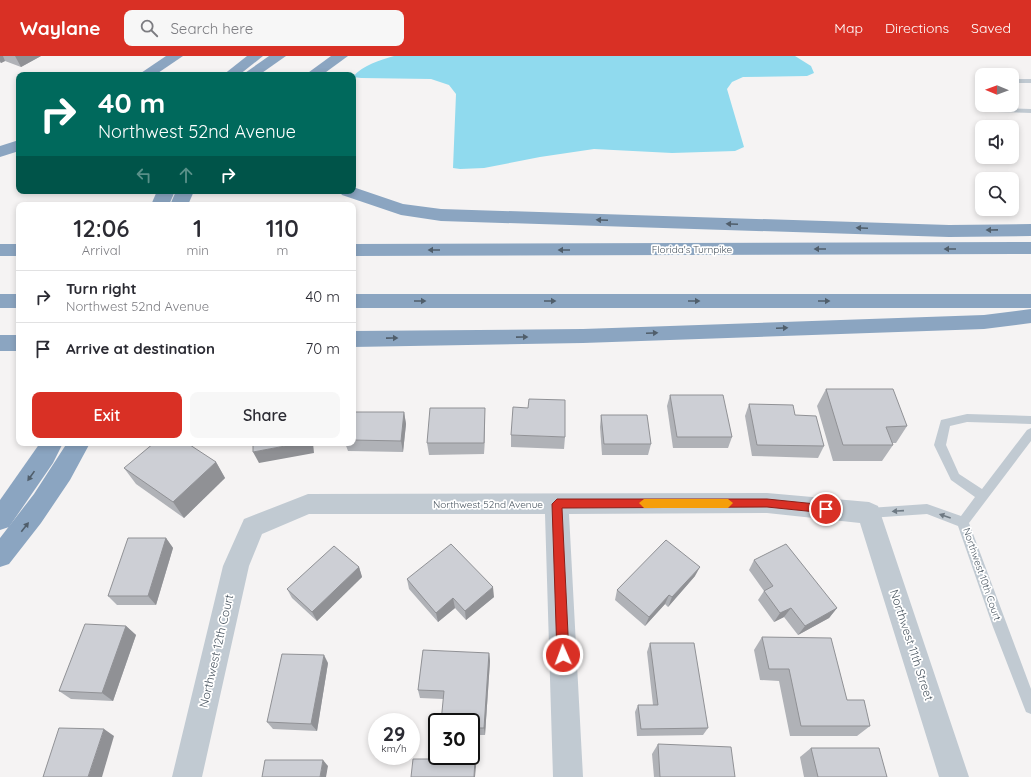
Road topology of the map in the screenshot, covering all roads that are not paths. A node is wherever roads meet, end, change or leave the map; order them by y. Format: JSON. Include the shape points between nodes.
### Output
{"nodes":[{"id":1,"x":176,"y":56,"type":"edge"},
{"id":2,"x":256,"y":56,"type":"edge"},
{"id":3,"x":279,"y":56,"type":"edge"},
{"id":4,"x":341,"y":56,"type":"edge"},
{"id":5,"x":150,"y":72,"type":"edge"},
{"id":6,"x":234,"y":72,"type":"edge"},
{"id":7,"x":254,"y":72,"type":"edge"},
{"id":8,"x":317,"y":72,"type":"edge"},
{"id":9,"x":1019,"y":81,"type":"edge"},
{"id":10,"x":1031,"y":81,"type":"edge"},
{"id":11,"x":1019,"y":111,"type":"edge"},
{"id":12,"x":1031,"y":111,"type":"edge"},
{"id":13,"x":16,"y":146,"type":"edge"},
{"id":14,"x":0,"y":152,"type":"edge"},
{"id":15,"x":356,"y":194,"type":"edge"},
{"id":16,"x":1031,"y":230,"type":"edge"},
{"id":17,"x":1031,"y":248,"type":"edge"},
{"id":18,"x":0,"y":250,"type":"edge"},
{"id":19,"x":16,"y":250,"type":"edge"},
{"id":20,"x":356,"y":250,"type":"edge"},
{"id":21,"x":0,"y":301,"type":"edge"},
{"id":22,"x":16,"y":301,"type":"edge"},
{"id":23,"x":356,"y":301,"type":"edge"},
{"id":24,"x":1031,"y":301,"type":"edge"},
{"id":25,"x":1031,"y":316,"type":"edge"},
{"id":26,"x":356,"y":339,"type":"edge"},
{"id":27,"x":0,"y":343,"type":"edge"},
{"id":28,"x":16,"y":343,"type":"edge"},
{"id":29,"x":1031,"y":420,"type":"edge"},
{"id":30,"x":1031,"y":433,"type":"edge"},
{"id":31,"x":50,"y":446,"type":"edge"},
{"id":32,"x":76,"y":446,"type":"edge"},
{"id":33,"x":983,"y":496,"type":"junction"},
{"id":34,"x":557,"y":504,"type":"junction"},
{"id":35,"x":870,"y":513,"type":"junction"},
{"id":36,"x":0,"y":519,"type":"edge"},
{"id":37,"x":964,"y":522,"type":"junction"},
{"id":38,"x":253,"y":527,"type":"joint"},
{"id":39,"x":0,"y":556,"type":"edge"},
{"id":40,"x":1031,"y":707,"type":"edge"},
{"id":41,"x":187,"y":777,"type":"edge"},
{"id":42,"x":568,"y":777,"type":"edge"},
{"id":43,"x":954,"y":777,"type":"edge"}],
"edges":[{"from":1,"to":5,"type":"highway"},
{"from":2,"to":6,"type":"highway"},
{"from":3,"to":7,"type":"highway"},
{"from":4,"to":8,"type":"highway"},
{"from":9,"to":10,"type":"lane"},
{"from":11,"to":12,"type":"lane"},
{"from":13,"to":14,"type":"highway"},
{"from":16,"to":15,"type":"highway","one_way":true,"via":[[949,231],[441,215],[401,209]]},
{"from":17,"to":20,"type":"highway","name":"Florida's Turnpike","one_way":true},
{"from":18,"to":19,"type":"highway"},
{"from":21,"to":22,"type":"highway"},
{"from":23,"to":24,"type":"highway","one_way":true},
{"from":26,"to":25,"type":"highway","one_way":true,"via":[[583,336],[984,322]]},
{"from":27,"to":28,"type":"highway"},
{"from":29,"to":33,"type":"lane","via":[[967,418],[946,423],[940,445],[955,477]]},
{"from":30,"to":33,"type":"lane","name":"Northwest 10th Court"},
{"from":31,"to":36,"type":"highway","one_way":true},
{"from":39,"to":32,"type":"highway","one_way":true,"via":[[27,525]]},
{"from":33,"to":37,"type":"lane","name":"Northwest 10th Court"},
{"from":34,"to":35,"type":"street","name":"Northwest 52nd Avenue","via":[[767,503]]},
{"from":34,"to":38,"type":"street","name":"Northwest 52nd Avenue","via":[[308,504]]},
{"from":34,"to":42,"type":"street"},
{"from":37,"to":35,"type":"lane","name":"Northwest 52nd Avenue","one_way":true,"via":[[927,509]]},
{"from":35,"to":43,"type":"street","name":"Northwest 11th Street"},
{"from":37,"to":40,"type":"lane","name":"Northwest 10th Court"},
{"from":38,"to":41,"type":"street","name":"Northwest 12th Court","via":[[236,566]]}]}
